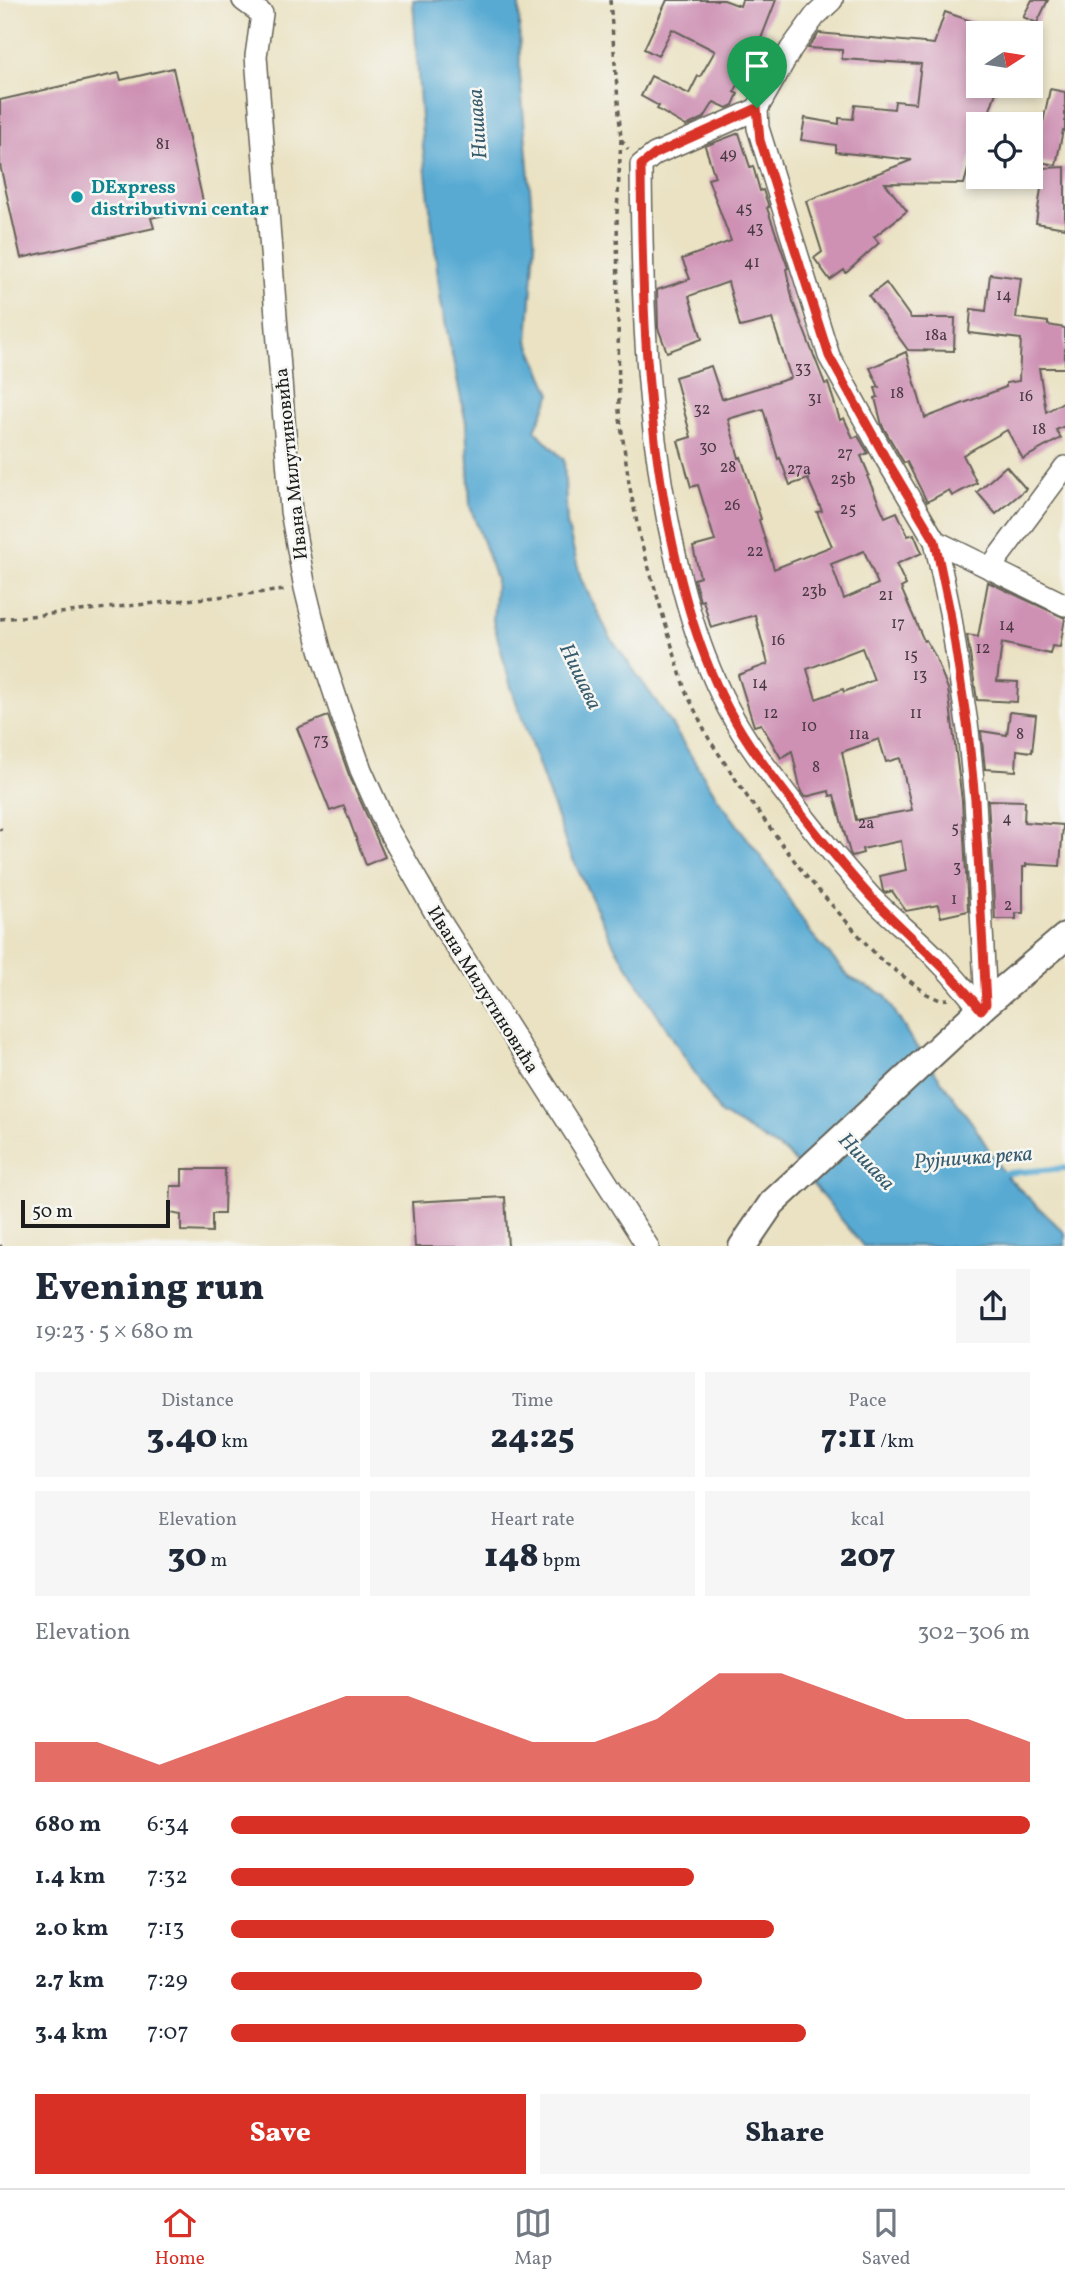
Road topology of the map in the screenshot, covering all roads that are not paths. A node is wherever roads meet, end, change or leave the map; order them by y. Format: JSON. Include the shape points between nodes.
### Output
{"nodes":[{"id":1,"x":243,"y":0,"type":"edge"},
{"id":2,"x":832,"y":0,"type":"edge"},
{"id":3,"x":757,"y":108,"type":"junction"},
{"id":4,"x":1065,"y":467,"type":"edge"},
{"id":5,"x":935,"y":541,"type":"junction"},
{"id":6,"x":990,"y":568,"type":"junction"},
{"id":7,"x":1065,"y":605,"type":"edge"},
{"id":8,"x":1065,"y":937,"type":"edge"},
{"id":9,"x":984,"y":1007,"type":"junction"},
{"id":10,"x":648,"y":1246,"type":"edge"},
{"id":11,"x":743,"y":1246,"type":"edge"}],
"edges":[{"from":1,"to":10,"type":"street","name":"Ивана Милутиновића","via":[[262,14],[257,56],[291,511],[320,649],[361,770],[387,828],[440,921]]},
{"from":2,"to":3,"type":"street","via":[[792,49]]},
{"from":3,"to":5,"type":"street","via":[[760,140],[829,356]]},
{"from":3,"to":9,"type":"street","via":[[655,154],[641,165],[643,310],[654,443],[683,589],[706,662],[750,744],[870,896]]},
{"from":4,"to":6,"type":"street"},
{"from":5,"to":6,"type":"street"},
{"from":5,"to":9,"type":"street","via":[[968,730]]},
{"from":6,"to":7,"type":"street"},
{"from":8,"to":9,"type":"street"},
{"from":9,"to":11,"type":"street","via":[[772,1203]]}]}
